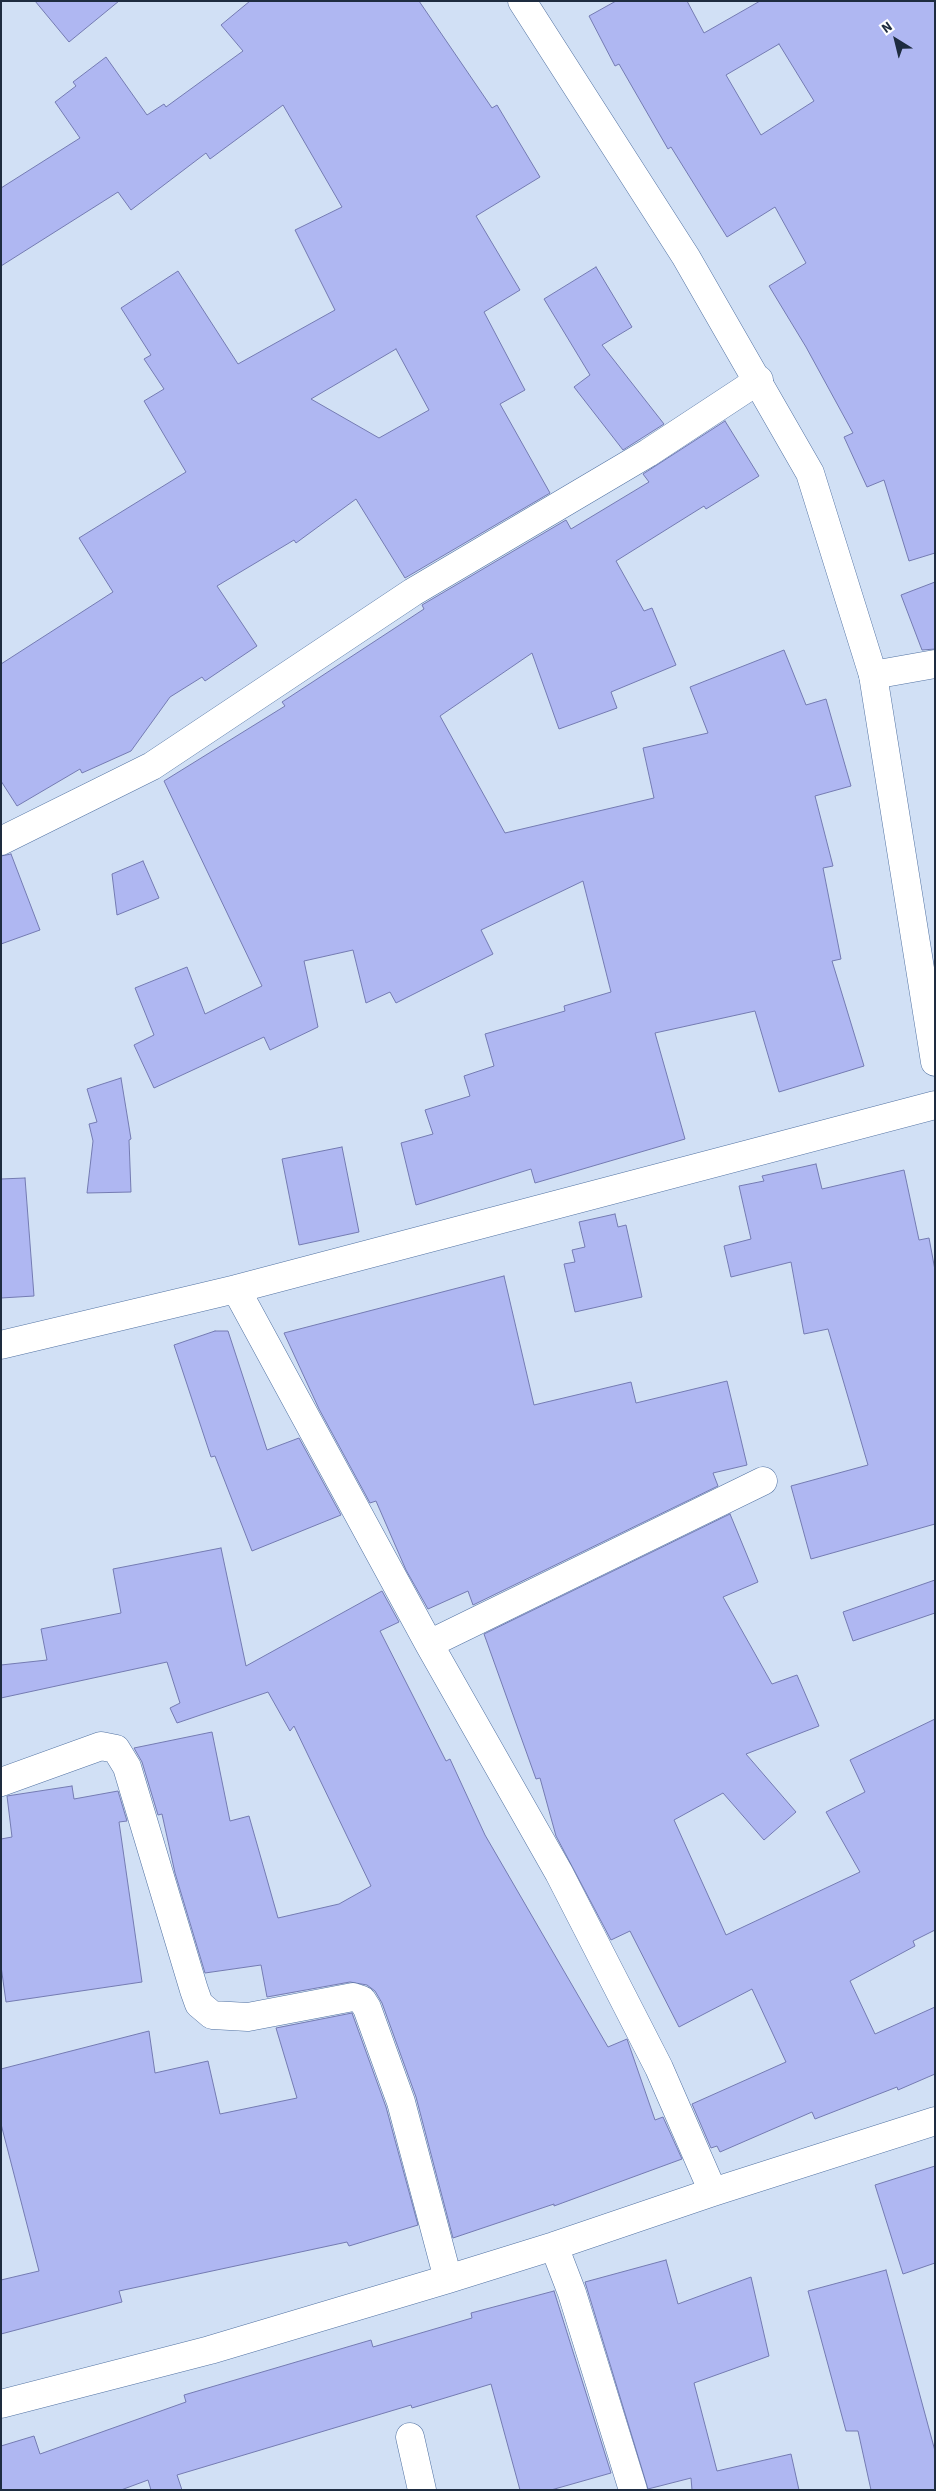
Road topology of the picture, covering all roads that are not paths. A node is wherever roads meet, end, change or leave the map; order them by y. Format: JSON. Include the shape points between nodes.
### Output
{"nodes":[{"id":1,"x":522,"y":1,"type":"edge"},
{"id":2,"x":759,"y":380,"type":"junction"},
{"id":3,"x":935,"y":664,"type":"edge"},
{"id":4,"x":872,"y":675,"type":"junction"},
{"id":5,"x":1,"y":841,"type":"edge"},
{"id":6,"x":935,"y":1062,"type":"edge"},
{"id":7,"x":935,"y":1104,"type":"edge"},
{"id":8,"x":236,"y":1289,"type":"junction"},
{"id":9,"x":1,"y":1345,"type":"edge"},
{"id":10,"x":763,"y":1481,"type":"dead end"},
{"id":11,"x":429,"y":1644,"type":"junction"},
{"id":12,"x":1,"y":1782,"type":"edge"},
{"id":13,"x":935,"y":2121,"type":"edge"},
{"id":14,"x":712,"y":2192,"type":"junction"},
{"id":15,"x":554,"y":2246,"type":"junction"},
{"id":16,"x":448,"y":2279,"type":"junction"},
{"id":17,"x":1,"y":2404,"type":"edge"},
{"id":18,"x":410,"y":2438,"type":"dead end"},
{"id":19,"x":422,"y":2490,"type":"edge"},
{"id":20,"x":633,"y":2490,"type":"edge"}],
"edges":[{"from":1,"to":2,"type":"street","via":[[686,257]]},
{"from":2,"to":4,"type":"street","via":[[810,473]]},
{"from":2,"to":5,"type":"street","via":[[648,453],[413,592],[152,766]]},
{"from":3,"to":4,"type":"street"},
{"from":4,"to":6,"type":"street"},
{"from":7,"to":8,"type":"street"},
{"from":8,"to":9,"type":"street"},
{"from":8,"to":11,"type":"street"},
{"from":10,"to":11,"type":"street"},
{"from":11,"to":14,"type":"street","via":[[559,1873],[659,2068]]},
{"from":12,"to":16,"type":"street","via":[[101,1746],[116,1749],[127,1767],[199,2004],[212,2015],[248,2017],[353,1997],[362,2000],[368,2008],[401,2102]]},
{"from":13,"to":14,"type":"street"},
{"from":14,"to":15,"type":"street"},
{"from":15,"to":16,"type":"street"},
{"from":15,"to":20,"type":"street","via":[[572,2292]]},
{"from":16,"to":17,"type":"street","via":[[210,2350]]},
{"from":18,"to":19,"type":"street"}]}
